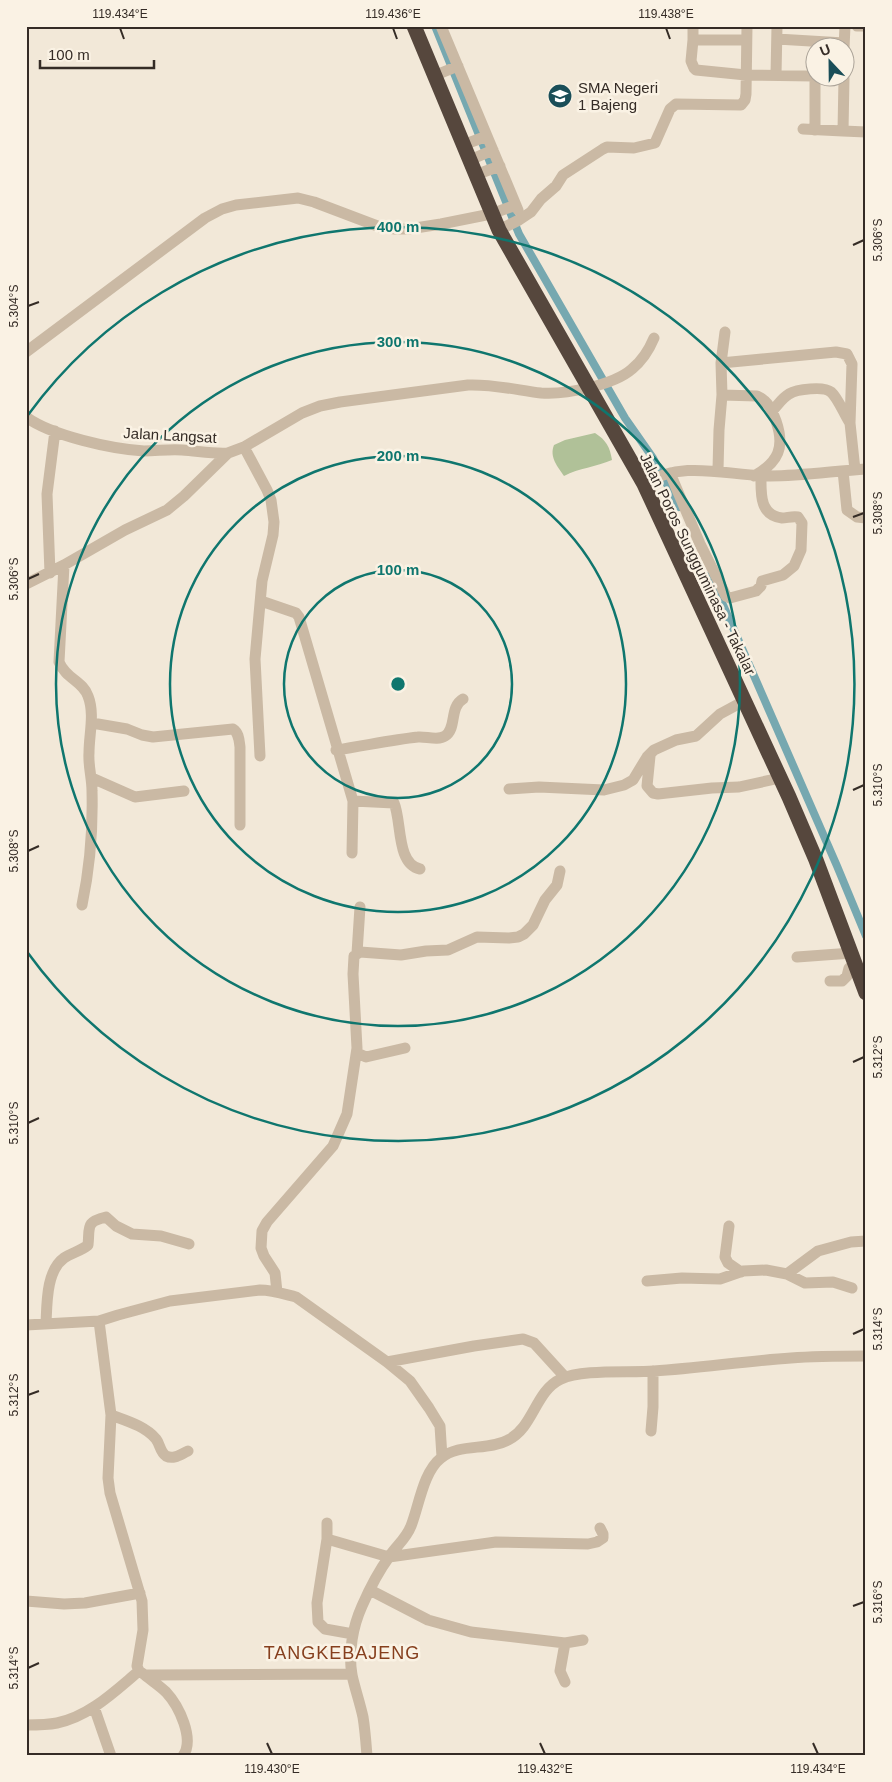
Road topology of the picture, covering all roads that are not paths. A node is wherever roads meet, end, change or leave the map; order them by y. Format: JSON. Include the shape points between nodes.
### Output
{"nodes":[{"id":1,"x":414,"y":26,"type":"edge"},
{"id":2,"x":441,"y":26,"type":"edge"},
{"id":3,"x":693,"y":26,"type":"edge"},
{"id":4,"x":747,"y":26,"type":"edge"},
{"id":5,"x":777,"y":26,"type":"edge"},
{"id":6,"x":856,"y":26,"type":"edge"},
{"id":7,"x":866,"y":26,"type":"edge"},
{"id":8,"x":777,"y":39,"type":"junction"},
{"id":9,"x":693,"y":40,"type":"junction"},
{"id":10,"x":746,"y":40,"type":"junction"},
{"id":11,"x":804,"y":41,"type":"edge"},
{"id":12,"x":457,"y":67,"type":"junction"},
{"id":13,"x":439,"y":73,"type":"junction"},
{"id":14,"x":746,"y":75,"type":"junction"},
{"id":15,"x":776,"y":75,"type":"junction"},
{"id":16,"x":804,"y":76,"type":"edge"},
{"id":17,"x":814,"y":88,"type":"edge"},
{"id":18,"x":844,"y":88,"type":"edge"},
{"id":19,"x":843,"y":131,"type":"junction"},
{"id":20,"x":866,"y":132,"type":"edge"},
{"id":21,"x":486,"y":136,"type":"junction"},
{"id":22,"x":467,"y":144,"type":"junction"},
{"id":23,"x":492,"y":151,"type":"junction"},
{"id":24,"x":473,"y":159,"type":"junction"},
{"id":25,"x":498,"y":166,"type":"junction"},
{"id":26,"x":480,"y":173,"type":"junction"},
{"id":27,"x":514,"y":206,"type":"junction"},
{"id":28,"x":496,"y":212,"type":"junction"},
{"id":29,"x":520,"y":220,"type":"junction"},
{"id":30,"x":502,"y":228,"type":"junction"},
{"id":31,"x":725,"y":332,"type":"dead end"},
{"id":32,"x":654,"y":338,"type":"dead end"},
{"id":33,"x":26,"y":352,"type":"edge"},
{"id":34,"x":721,"y":363,"type":"junction"},
{"id":35,"x":592,"y":387,"type":"junction"},
{"id":36,"x":722,"y":395,"type":"junction"},
{"id":37,"x":772,"y":411,"type":"junction"},
{"id":38,"x":26,"y":417,"type":"edge"},
{"id":39,"x":850,"y":423,"type":"junction"},
{"id":40,"x":55,"y":431,"type":"junction"},
{"id":41,"x":244,"y":447,"type":"junction"},
{"id":42,"x":228,"y":453,"type":"junction"},
{"id":43,"x":860,"y":469,"type":"edge"},
{"id":44,"x":718,"y":470,"type":"junction"},
{"id":45,"x":843,"y":471,"type":"junction"},
{"id":46,"x":668,"y":473,"type":"junction"},
{"id":47,"x":758,"y":476,"type":"junction"},
{"id":48,"x":647,"y":482,"type":"junction"},
{"id":49,"x":866,"y":518,"type":"edge"},
{"id":50,"x":64,"y":565,"type":"junction"},
{"id":51,"x":50,"y":573,"type":"junction"},
{"id":52,"x":26,"y":584,"type":"edge"},
{"id":53,"x":261,"y":601,"type":"junction"},
{"id":54,"x":462,"y":699,"type":"dead end"},
{"id":55,"x":744,"y":701,"type":"junction"},
{"id":56,"x":92,"y":723,"type":"junction"},
{"id":57,"x":336,"y":750,"type":"junction"},
{"id":58,"x":650,"y":754,"type":"junction"},
{"id":59,"x":260,"y":756,"type":"dead end"},
{"id":60,"x":92,"y":778,"type":"junction"},
{"id":61,"x":780,"y":778,"type":"junction"},
{"id":62,"x":509,"y":789,"type":"dead end"},
{"id":63,"x":184,"y":791,"type":"dead end"},
{"id":64,"x":353,"y":801,"type":"junction"},
{"id":65,"x":240,"y":825,"type":"dead end"},
{"id":66,"x":352,"y":853,"type":"dead end"},
{"id":67,"x":420,"y":869,"type":"dead end"},
{"id":68,"x":560,"y":871,"type":"dead end"},
{"id":69,"x":82,"y":905,"type":"dead end"},
{"id":70,"x":360,"y":907,"type":"dead end"},
{"id":71,"x":357,"y":953,"type":"junction"},
{"id":72,"x":797,"y":957,"type":"dead end"},
{"id":73,"x":854,"y":959,"type":"junction"},
{"id":74,"x":830,"y":982,"type":"dead end"},
{"id":75,"x":866,"y":993,"type":"edge"},
{"id":76,"x":405,"y":1048,"type":"dead end"},
{"id":77,"x":356,"y":1053,"type":"junction"},
{"id":78,"x":729,"y":1226,"type":"dead end"},
{"id":79,"x":866,"y":1241,"type":"edge"},
{"id":80,"x":188,"y":1244,"type":"dead end"},
{"id":81,"x":741,"y":1272,"type":"junction"},
{"id":82,"x":787,"y":1274,"type":"junction"},
{"id":83,"x":647,"y":1281,"type":"dead end"},
{"id":84,"x":852,"y":1288,"type":"dead end"},
{"id":85,"x":277,"y":1292,"type":"junction"},
{"id":86,"x":99,"y":1322,"type":"junction"},
{"id":87,"x":46,"y":1324,"type":"junction"},
{"id":88,"x":26,"y":1325,"type":"edge"},
{"id":89,"x":866,"y":1356,"type":"edge"},
{"id":90,"x":387,"y":1362,"type":"junction"},
{"id":91,"x":653,"y":1371,"type":"junction"},
{"id":92,"x":565,"y":1377,"type":"junction"},
{"id":93,"x":111,"y":1415,"type":"junction"},
{"id":94,"x":651,"y":1431,"type":"dead end"},
{"id":95,"x":188,"y":1451,"type":"dead end"},
{"id":96,"x":442,"y":1457,"type":"junction"},
{"id":97,"x":327,"y":1523,"type":"dead end"},
{"id":98,"x":600,"y":1528,"type":"dead end"},
{"id":99,"x":327,"y":1539,"type":"junction"},
{"id":100,"x":389,"y":1557,"type":"junction"},
{"id":101,"x":370,"y":1590,"type":"junction"},
{"id":102,"x":140,"y":1593,"type":"junction"},
{"id":103,"x":26,"y":1601,"type":"edge"},
{"id":104,"x":353,"y":1634,"type":"junction"},
{"id":105,"x":583,"y":1640,"type":"dead end"},
{"id":106,"x":565,"y":1644,"type":"junction"},
{"id":107,"x":142,"y":1673,"type":"junction"},
{"id":108,"x":352,"y":1674,"type":"junction"},
{"id":109,"x":565,"y":1682,"type":"dead end"},
{"id":110,"x":94,"y":1707,"type":"junction"},
{"id":111,"x":26,"y":1725,"type":"edge"},
{"id":112,"x":111,"y":1756,"type":"edge"},
{"id":113,"x":183,"y":1756,"type":"edge"},
{"id":114,"x":366,"y":1756,"type":"edge"}],
"edges":[{"from":1,"to":13,"type":"highway","name":"Jalan Poros Sungguminasa - Takalar"},
{"from":2,"to":12,"type":"street"},
{"from":3,"to":9,"type":"street"},
{"from":4,"to":10,"type":"street"},
{"from":5,"to":8,"type":"street"},
{"from":6,"to":7,"type":"street"},
{"from":8,"to":11,"type":"street"},
{"from":8,"to":15,"type":"street"},
{"from":9,"to":10,"type":"street"},
{"from":9,"to":14,"type":"street","via":[[691,61],[694,68]]},
{"from":10,"to":14,"type":"street"},
{"from":12,"to":13,"type":"street"},
{"from":12,"to":21,"type":"street"},
{"from":13,"to":22,"type":"highway","name":"Jalan Poros Sungguminasa - Takalar"},
{"from":14,"to":15,"type":"street"},
{"from":14,"to":29,"type":"street","via":[[745,100],[740,105],[676,104],[670,109],[655,142],[634,148],[602,149],[562,175],[556,186]]},
{"from":15,"to":16,"type":"street"},
{"from":17,"to":19,"type":"street","via":[[809,130]]},
{"from":18,"to":19,"type":"street"},
{"from":19,"to":20,"type":"street"},
{"from":21,"to":22,"type":"street"},
{"from":21,"to":23,"type":"street"},
{"from":22,"to":24,"type":"highway","name":"Jalan Poros Sungguminasa - Takalar"},
{"from":23,"to":24,"type":"street"},
{"from":23,"to":25,"type":"street"},
{"from":24,"to":26,"type":"highway","name":"Jalan Poros Sungguminasa - Takalar"},
{"from":25,"to":26,"type":"street"},
{"from":25,"to":27,"type":"street"},
{"from":26,"to":28,"type":"highway","name":"Jalan Poros Sungguminasa - Takalar"},
{"from":27,"to":28,"type":"street"},
{"from":27,"to":29,"type":"street"},
{"from":28,"to":30,"type":"highway","name":"Jalan Poros Sungguminasa - Takalar"},
{"from":28,"to":33,"type":"street","via":[[441,224],[395,229],[380,227],[298,198],[222,209],[205,218]]},
{"from":29,"to":30,"type":"street"},
{"from":30,"to":35,"type":"highway","name":"Jalan Poros Sungguminasa - Takalar"},
{"from":31,"to":34,"type":"street"},
{"from":32,"to":35,"type":"street","via":[[641,361],[631,370]]},
{"from":34,"to":36,"type":"street"},
{"from":34,"to":39,"type":"street","via":[[836,352],[847,354],[852,364]]},
{"from":35,"to":41,"type":"street","via":[[550,393],[479,384],[340,402],[302,413]]},
{"from":35,"to":48,"type":"highway","name":"Jalan Poros Sungguminasa - Takalar"},
{"from":36,"to":37,"type":"street","via":[[757,396]]},
{"from":36,"to":44,"type":"street"},
{"from":37,"to":39,"type":"street","via":[[790,393],[823,388],[834,395]]},
{"from":37,"to":47,"type":"street","via":[[780,434],[780,450]]},
{"from":38,"to":40,"type":"street","name":"Jalan Langsat"},
{"from":39,"to":43,"type":"street"},
{"from":40,"to":42,"type":"street","name":"Jalan Langsat","via":[[124,449]]},
{"from":40,"to":51,"type":"street","via":[[47,494]]},
{"from":41,"to":42,"type":"street"},
{"from":41,"to":53,"type":"street","via":[[267,490],[274,522]]},
{"from":42,"to":50,"type":"street","via":[[167,510]]},
{"from":43,"to":45,"type":"street"},
{"from":44,"to":46,"type":"street"},
{"from":44,"to":47,"type":"street"},
{"from":45,"to":47,"type":"street"},
{"from":45,"to":49,"type":"street","via":[[847,510],[857,517]]},
{"from":46,"to":47,"type":"street","via":[[700,544],[726,596],[730,598],[756,591],[764,580],[788,572],[798,562],[801,550],[802,523],[794,516],[788,518],[769,513],[762,501]]},
{"from":46,"to":48,"type":"street"},
{"from":48,"to":55,"type":"highway","name":"Jalan Poros Sungguminasa - Takalar"},
{"from":50,"to":51,"type":"street"},
{"from":50,"to":56,"type":"street","via":[[59,662],[66,674],[88,695]]},
{"from":51,"to":52,"type":"street"},
{"from":53,"to":57,"type":"street","via":[[296,613],[299,617]]},
{"from":53,"to":59,"type":"street","via":[[255,659]]},
{"from":54,"to":57,"type":"street","via":[[456,704],[451,726],[442,737],[421,736]]},
{"from":55,"to":58,"type":"street","via":[[720,714],[696,736],[676,740]]},
{"from":55,"to":61,"type":"highway","name":"Jalan Poros Sungguminasa - Takalar"},
{"from":56,"to":60,"type":"street","via":[[88,752]]},
{"from":56,"to":65,"type":"street","via":[[152,737],[236,731],[240,747]]},
{"from":57,"to":64,"type":"street"},
{"from":58,"to":61,"type":"street","via":[[647,786],[658,794],[739,787]]},
{"from":58,"to":62,"type":"street","via":[[632,780],[615,788]]},
{"from":60,"to":63,"type":"street","via":[[135,797]]},
{"from":60,"to":69,"type":"street","via":[[90,858]]},
{"from":61,"to":73,"type":"highway","name":"Jalan Poros Sungguminasa - Takalar"},
{"from":64,"to":66,"type":"street"},
{"from":64,"to":67,"type":"street","via":[[395,804],[407,859]]},
{"from":68,"to":71,"type":"street","via":[[557,885],[545,900],[533,925],[518,937],[476,937],[448,950],[401,956]]},
{"from":70,"to":71,"type":"street"},
{"from":71,"to":77,"type":"street","via":[[353,959]]},
{"from":72,"to":73,"type":"street"},
{"from":73,"to":74,"type":"street","via":[[842,981]]},
{"from":73,"to":75,"type":"highway","name":"Jalan Poros Sungguminasa - Takalar"},
{"from":76,"to":77,"type":"street","via":[[366,1058]]},
{"from":77,"to":85,"type":"street","via":[[347,1114],[332,1146],[262,1231],[261,1248],[275,1273]]},
{"from":78,"to":81,"type":"street","via":[[725,1260]]},
{"from":79,"to":82,"type":"street","via":[[818,1250]]},
{"from":80,"to":87,"type":"street","via":[[161,1236],[132,1234],[106,1217],[92,1222],[88,1228],[88,1245],[63,1258],[53,1274],[48,1287]]},
{"from":81,"to":82,"type":"street","via":[[766,1270]]},
{"from":81,"to":83,"type":"street","via":[[720,1279]]},
{"from":82,"to":84,"type":"street","via":[[805,1283],[833,1282]]},
{"from":85,"to":86,"type":"street","via":[[260,1290],[170,1301]]},
{"from":85,"to":90,"type":"street","via":[[296,1297]]},
{"from":86,"to":87,"type":"street"},
{"from":86,"to":93,"type":"street"},
{"from":87,"to":88,"type":"street"},
{"from":89,"to":91,"type":"street","via":[[792,1358]]},
{"from":90,"to":92,"type":"street","via":[[523,1339],[534,1343]]},
{"from":90,"to":96,"type":"street","via":[[410,1381],[440,1426]]},
{"from":91,"to":92,"type":"street"},
{"from":91,"to":94,"type":"street"},
{"from":92,"to":96,"type":"street","via":[[552,1384],[529,1420],[510,1440]]},
{"from":93,"to":95,"type":"street","via":[[148,1431],[166,1456],[177,1457]]},
{"from":93,"to":102,"type":"street","via":[[110,1493]]},
{"from":96,"to":100,"type":"street","via":[[430,1473],[403,1541]]},
{"from":97,"to":99,"type":"street"},
{"from":98,"to":100,"type":"street","via":[[603,1538],[588,1544],[496,1542]]},
{"from":99,"to":100,"type":"street"},
{"from":99,"to":104,"type":"street","via":[[317,1603],[318,1622],[325,1629]]},
{"from":100,"to":101,"type":"street"},
{"from":101,"to":104,"type":"street"},
{"from":101,"to":106,"type":"street","via":[[428,1620],[452,1628]]},
{"from":102,"to":103,"type":"street","via":[[64,1604]]},
{"from":102,"to":107,"type":"street","via":[[143,1619],[137,1666]]},
{"from":104,"to":108,"type":"street"},
{"from":105,"to":106,"type":"street"},
{"from":106,"to":109,"type":"street","via":[[560,1672]]},
{"from":107,"to":108,"type":"street"},
{"from":107,"to":110,"type":"street"},
{"from":107,"to":113,"type":"street","via":[[170,1697],[187,1730]]},
{"from":108,"to":114,"type":"street","via":[[363,1718]]},
{"from":110,"to":111,"type":"street","via":[[57,1723]]},
{"from":110,"to":112,"type":"street"}]}
